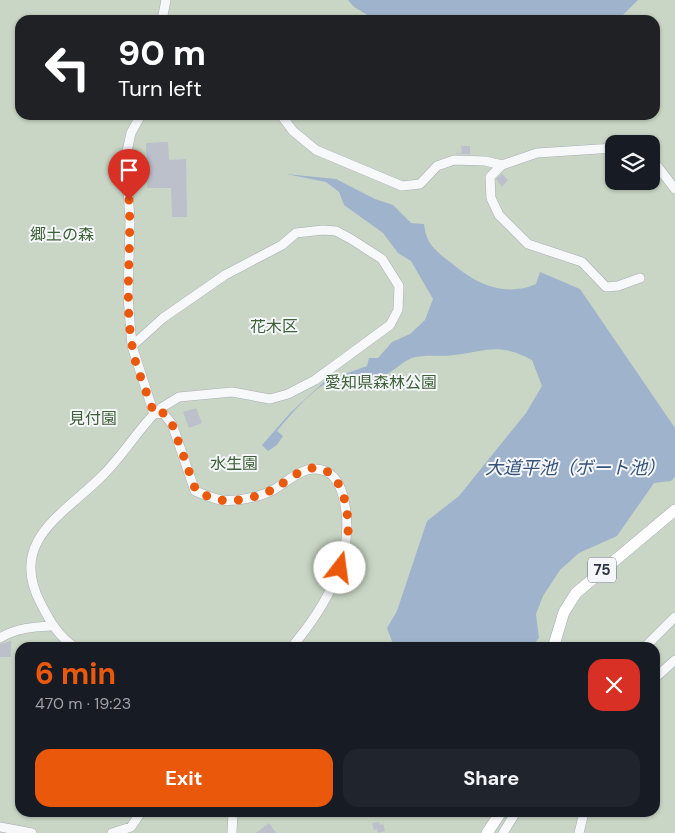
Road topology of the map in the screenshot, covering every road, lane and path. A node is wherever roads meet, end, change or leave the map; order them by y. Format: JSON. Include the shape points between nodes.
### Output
{"nodes":[{"id":1,"x":166,"y":0,"type":"edge"},
{"id":2,"x":163,"y":15,"type":"edge"},
{"id":3,"x":138,"y":120,"type":"edge"},
{"id":4,"x":285,"y":120,"type":"edge"},
{"id":5,"x":605,"y":149,"type":"edge"},
{"id":6,"x":502,"y":165,"type":"junction"},
{"id":7,"x":660,"y":170,"type":"edge"},
{"id":8,"x":675,"y":189,"type":"edge"},
{"id":9,"x":640,"y":278,"type":"dead end"},
{"id":10,"x":132,"y":346,"type":"junction"},
{"id":11,"x":156,"y":413,"type":"junction"},
{"id":12,"x":675,"y":510,"type":"edge"},
{"id":13,"x":675,"y":617,"type":"edge"},
{"id":14,"x":51,"y":626,"type":"junction"},
{"id":15,"x":0,"y":638,"type":"edge"},
{"id":16,"x":68,"y":642,"type":"edge"},
{"id":17,"x":296,"y":642,"type":"edge"},
{"id":18,"x":555,"y":642,"type":"edge"},
{"id":19,"x":650,"y":642,"type":"edge"},
{"id":20,"x":675,"y":660,"type":"edge"},
{"id":21,"x":660,"y":674,"type":"edge"},
{"id":22,"x":138,"y":817,"type":"edge"},
{"id":23,"x":233,"y":817,"type":"edge"},
{"id":24,"x":498,"y":817,"type":"edge"},
{"id":25,"x":513,"y":817,"type":"edge"},
{"id":26,"x":583,"y":817,"type":"edge"},
{"id":27,"x":0,"y":827,"type":"edge"},
{"id":28,"x":32,"y":833,"type":"edge"},
{"id":29,"x":112,"y":833,"type":"edge"},
{"id":30,"x":232,"y":833,"type":"edge"},
{"id":31,"x":488,"y":833,"type":"edge"},
{"id":32,"x":503,"y":833,"type":"edge"},
{"id":33,"x":580,"y":833,"type":"edge"}],
"edges":[{"from":1,"to":2,"type":"lane"},
{"from":3,"to":10,"type":"lane","via":[[131,133],[126,156]]},
{"from":4,"to":6,"type":"lane","via":[[293,131],[316,150],[402,186],[420,184],[437,166],[454,160]]},
{"from":5,"to":6,"type":"lane","via":[[537,153]]},
{"from":6,"to":9,"type":"lane","via":[[490,177],[491,198],[499,216],[528,244],[582,262],[606,287]]},
{"from":7,"to":8,"type":"lane"},
{"from":10,"to":11,"type":"lane"},
{"from":10,"to":11,"type":"lane","via":[[163,318],[225,275],[282,245],[296,233],[323,230],[351,239],[382,259],[399,286],[398,310],[390,325],[315,380],[270,399],[232,392],[179,397]]},
{"from":11,"to":14,"type":"lane","via":[[118,460],[93,486],[75,498],[36,542],[31,569],[33,582]]},
{"from":11,"to":17,"type":"lane","via":[[163,413],[172,424],[196,491],[221,500],[237,500],[271,491],[314,468],[332,474],[341,488],[348,535],[340,568],[320,612]]},
{"from":12,"to":18,"type":"main road","number":"75","via":[[576,592],[564,612]]},
{"from":13,"to":19,"type":"lane"},
{"from":14,"to":15,"type":"lane","via":[[30,627],[9,632]]},
{"from":14,"to":16,"type":"lane"},
{"from":20,"to":21,"type":"lane"},
{"from":22,"to":29,"type":"lane","via":[[131,827]]},
{"from":23,"to":30,"type":"lane"},
{"from":24,"to":31,"type":"main road"},
{"from":25,"to":32,"type":"lane"},
{"from":26,"to":33,"type":"lane"},
{"from":27,"to":28,"type":"lane"}]}
